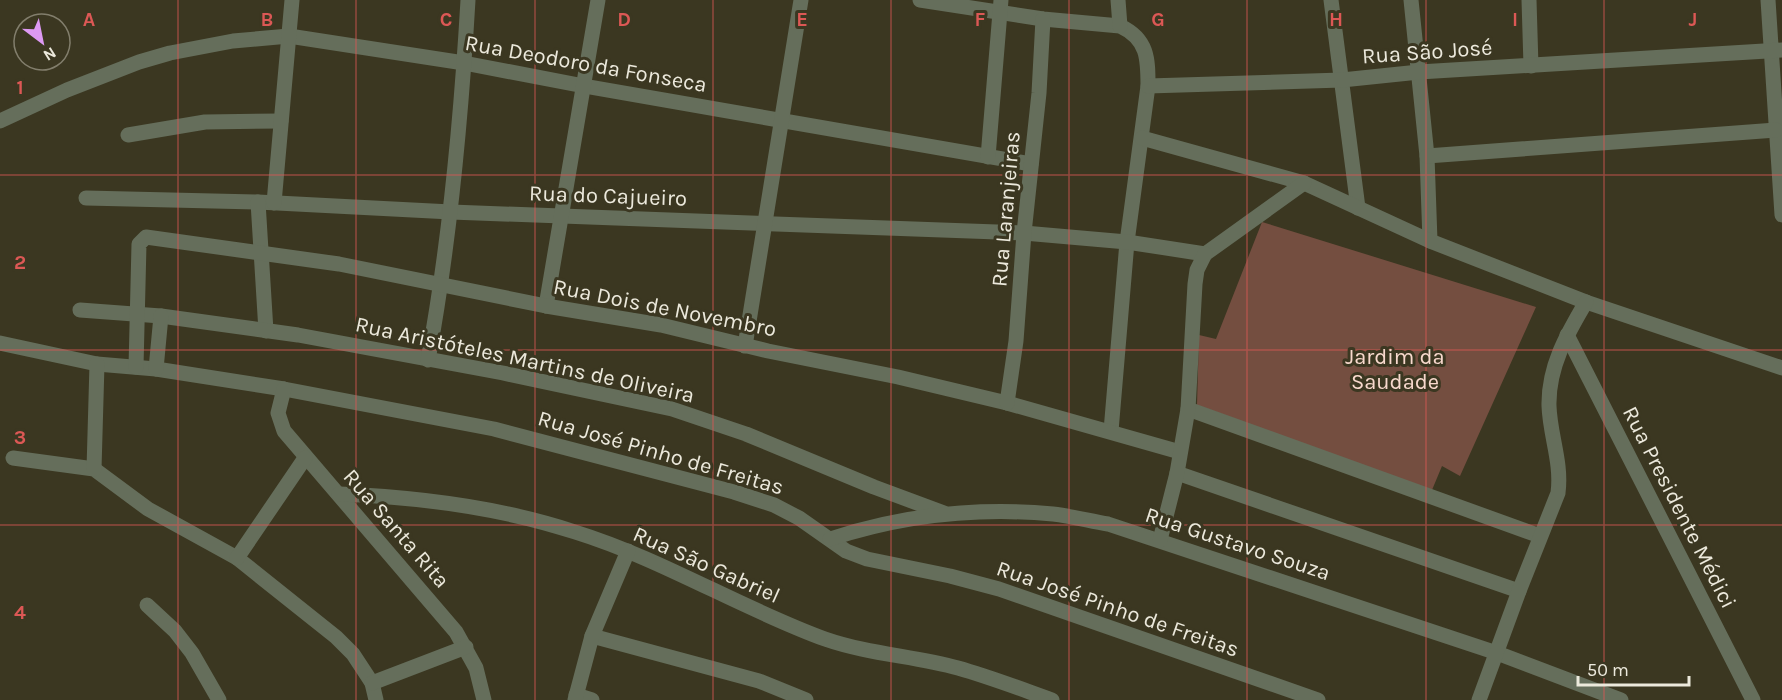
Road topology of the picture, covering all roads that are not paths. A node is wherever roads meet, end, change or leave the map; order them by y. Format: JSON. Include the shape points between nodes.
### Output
{"nodes":[{"id":1,"x":292,"y":0,"type":"edge"},
{"id":2,"x":468,"y":0,"type":"edge"},
{"id":3,"x":598,"y":0,"type":"edge"},
{"id":4,"x":801,"y":0,"type":"edge"},
{"id":5,"x":920,"y":0,"type":"edge"},
{"id":6,"x":1118,"y":0,"type":"edge"},
{"id":7,"x":1331,"y":0,"type":"edge"},
{"id":8,"x":1411,"y":0,"type":"edge"},
{"id":9,"x":1529,"y":0,"type":"edge"},
{"id":10,"x":1768,"y":0,"type":"edge"},
{"id":11,"x":1000,"y":6,"type":"edge"},
{"id":12,"x":1043,"y":19,"type":"junction"},
{"id":13,"x":1120,"y":26,"type":"junction"},
{"id":14,"x":289,"y":36,"type":"junction"},
{"id":15,"x":1776,"y":50,"type":"edge"},
{"id":16,"x":464,"y":63,"type":"junction"},
{"id":17,"x":1531,"y":66,"type":"junction"},
{"id":18,"x":1419,"y":72,"type":"junction"},
{"id":19,"x":1342,"y":80,"type":"junction"},
{"id":20,"x":584,"y":86,"type":"junction"},
{"id":21,"x":1148,"y":86,"type":"junction"},
{"id":22,"x":0,"y":121,"type":"edge"},
{"id":23,"x":281,"y":121,"type":"junction"},
{"id":24,"x":781,"y":121,"type":"junction"},
{"id":25,"x":1776,"y":130,"type":"junction"},
{"id":26,"x":128,"y":135,"type":"dead end"},
{"id":27,"x":1142,"y":138,"type":"junction"},
{"id":28,"x":1427,"y":156,"type":"junction"},
{"id":29,"x":988,"y":157,"type":"junction"},
{"id":30,"x":1031,"y":164,"type":"junction"},
{"id":31,"x":1304,"y":183,"type":"junction"},
{"id":32,"x":86,"y":198,"type":"dead end"},
{"id":33,"x":266,"y":203,"type":"junction"},
{"id":34,"x":1358,"y":208,"type":"junction"},
{"id":35,"x":451,"y":212,"type":"junction"},
{"id":36,"x":561,"y":215,"type":"junction"},
{"id":37,"x":1782,"y":215,"type":"edge"},
{"id":38,"x":765,"y":224,"type":"junction"},
{"id":39,"x":1024,"y":233,"type":"junction"},
{"id":40,"x":1430,"y":241,"type":"junction"},
{"id":41,"x":1127,"y":242,"type":"junction"},
{"id":42,"x":261,"y":252,"type":"junction"},
{"id":43,"x":1206,"y":254,"type":"junction"},
{"id":44,"x":442,"y":284,"type":"junction"},
{"id":45,"x":1586,"y":302,"type":"junction"},
{"id":46,"x":546,"y":306,"type":"junction"},
{"id":47,"x":80,"y":310,"type":"dead end"},
{"id":48,"x":139,"y":315,"type":"junction"},
{"id":49,"x":161,"y":316,"type":"junction"},
{"id":50,"x":266,"y":331,"type":"junction"},
{"id":51,"x":1567,"y":335,"type":"junction"},
{"id":52,"x":0,"y":343,"type":"edge"},
{"id":53,"x":745,"y":346,"type":"junction"},
{"id":54,"x":428,"y":360,"type":"junction"},
{"id":55,"x":97,"y":364,"type":"junction"},
{"id":56,"x":136,"y":367,"type":"junction"},
{"id":57,"x":1782,"y":368,"type":"edge"},
{"id":58,"x":156,"y":369,"type":"junction"},
{"id":59,"x":284,"y":389,"type":"junction"},
{"id":60,"x":1007,"y":403,"type":"junction"},
{"id":61,"x":1188,"y":409,"type":"junction"},
{"id":62,"x":1111,"y":432,"type":"junction"},
{"id":63,"x":1180,"y":452,"type":"junction"},
{"id":64,"x":13,"y":458,"type":"dead end"},
{"id":65,"x":305,"y":458,"type":"junction"},
{"id":66,"x":94,"y":469,"type":"junction"},
{"id":67,"x":1177,"y":473,"type":"junction"},
{"id":68,"x":339,"y":494,"type":"junction"},
{"id":69,"x":944,"y":513,"type":"junction"},
{"id":70,"x":1540,"y":536,"type":"junction"},
{"id":71,"x":830,"y":539,"type":"junction"},
{"id":72,"x":1160,"y":540,"type":"junction"},
{"id":73,"x":628,"y":551,"type":"junction"},
{"id":74,"x":237,"y":558,"type":"junction"},
{"id":75,"x":1519,"y":591,"type":"junction"},
{"id":76,"x":147,"y":606,"type":"dead end"},
{"id":77,"x":592,"y":636,"type":"junction"},
{"id":78,"x":466,"y":646,"type":"junction"},
{"id":79,"x":1497,"y":652,"type":"junction"},
{"id":80,"x":372,"y":683,"type":"junction"},
{"id":81,"x":575,"y":698,"type":"edge"},
{"id":82,"x":219,"y":700,"type":"edge"},
{"id":83,"x":376,"y":700,"type":"edge"},
{"id":84,"x":484,"y":700,"type":"edge"},
{"id":85,"x":592,"y":700,"type":"edge"},
{"id":86,"x":806,"y":700,"type":"edge"},
{"id":87,"x":1052,"y":700,"type":"edge"},
{"id":88,"x":1318,"y":700,"type":"edge"},
{"id":89,"x":1479,"y":700,"type":"edge"},
{"id":90,"x":1621,"y":700,"type":"edge"},
{"id":91,"x":1753,"y":700,"type":"edge"}],
"edges":[{"from":1,"to":14,"type":"street"},
{"from":2,"to":16,"type":"street"},
{"from":3,"to":20,"type":"street"},
{"from":4,"to":24,"type":"street"},
{"from":5,"to":11,"type":"street"},
{"from":6,"to":13,"type":"street"},
{"from":7,"to":19,"type":"street"},
{"from":8,"to":18,"type":"street"},
{"from":9,"to":17,"type":"street"},
{"from":10,"to":15,"type":"street"},
{"from":11,"to":12,"type":"street"},
{"from":11,"to":29,"type":"street"},
{"from":12,"to":13,"type":"street"},
{"from":12,"to":30,"type":"street","name":"Rua Laranjeiras"},
{"from":13,"to":21,"type":"street","via":[[1131,31],[1143,47],[1148,61]]},
{"from":14,"to":16,"type":"street","name":"Rua Deodoro da Fonseca"},
{"from":14,"to":22,"type":"street","name":"Rua Deodoro da Fonseca","via":[[233,41],[139,62]]},
{"from":14,"to":23,"type":"street"},
{"from":15,"to":17,"type":"street","name":"Rua São José"},
{"from":15,"to":25,"type":"street"},
{"from":16,"to":20,"type":"street","name":"Rua Deodoro da Fonseca"},
{"from":16,"to":35,"type":"street"},
{"from":17,"to":18,"type":"street","name":"Rua São José"},
{"from":18,"to":19,"type":"street","name":"Rua São José"},
{"from":18,"to":28,"type":"street"},
{"from":19,"to":21,"type":"street","name":"Rua São José"},
{"from":19,"to":34,"type":"street"},
{"from":20,"to":24,"type":"street","name":"Rua Deodoro da Fonseca"},
{"from":20,"to":36,"type":"street"},
{"from":21,"to":27,"type":"street"},
{"from":23,"to":26,"type":"street","via":[[205,122]]},
{"from":23,"to":33,"type":"street"},
{"from":24,"to":29,"type":"street","name":"Rua Deodoro da Fonseca"},
{"from":24,"to":38,"type":"street"},
{"from":25,"to":28,"type":"street"},
{"from":25,"to":37,"type":"street"},
{"from":27,"to":31,"type":"street"},
{"from":27,"to":41,"type":"street"},
{"from":28,"to":40,"type":"street"},
{"from":29,"to":30,"type":"street","name":"Rua Deodoro da Fonseca"},
{"from":30,"to":39,"type":"street","name":"Rua Laranjeiras"},
{"from":31,"to":34,"type":"street"},
{"from":31,"to":43,"type":"street"},
{"from":32,"to":33,"type":"street","name":"Rua do Cajueiro"},
{"from":33,"to":35,"type":"street","name":"Rua do Cajueiro"},
{"from":33,"to":42,"type":"street"},
{"from":34,"to":40,"type":"street"},
{"from":35,"to":36,"type":"street","name":"Rua do Cajueiro"},
{"from":35,"to":44,"type":"street"},
{"from":36,"to":38,"type":"street","name":"Rua do Cajueiro"},
{"from":36,"to":46,"type":"street"},
{"from":38,"to":39,"type":"street","name":"Rua do Cajueiro"},
{"from":38,"to":53,"type":"street"},
{"from":39,"to":41,"type":"street","name":"Rua do Cajueiro"},
{"from":39,"to":60,"type":"street","name":"Rua Laranjeiras"},
{"from":40,"to":45,"type":"street"},
{"from":41,"to":43,"type":"street","name":"Rua do Cajueiro"},
{"from":41,"to":62,"type":"street"},
{"from":42,"to":44,"type":"street","name":"Rua Dois de Novembro"},
{"from":42,"to":48,"type":"street","name":"Rua Dois de Novembro","via":[[146,237],[139,244]]},
{"from":42,"to":50,"type":"street"},
{"from":43,"to":61,"type":"street","via":[[1195,284]]},
{"from":44,"to":46,"type":"street","name":"Rua Dois de Novembro"},
{"from":44,"to":54,"type":"street"},
{"from":45,"to":51,"type":"street"},
{"from":45,"to":57,"type":"street"},
{"from":46,"to":53,"type":"street","name":"Rua Dois de Novembro","via":[[661,325]]},
{"from":47,"to":48,"type":"street","name":"Rua Aristóteles Martins de Oliveira"},
{"from":48,"to":49,"type":"street","name":"Rua Aristóteles Martins de Oliveira"},
{"from":48,"to":56,"type":"street"},
{"from":49,"to":50,"type":"street","name":"Rua Aristóteles Martins de Oliveira"},
{"from":49,"to":58,"type":"street"},
{"from":50,"to":54,"type":"street","name":"Rua Aristóteles Martins de Oliveira"},
{"from":51,"to":70,"type":"street","via":[[1556,358],[1549,406],[1558,458],[1558,493]]},
{"from":51,"to":91,"type":"street","name":"Rua Presidente Médici"},
{"from":52,"to":55,"type":"street","name":"Rua José Pinho de Freitas"},
{"from":53,"to":60,"type":"street","name":"Rua Dois de Novembro"},
{"from":54,"to":69,"type":"street","name":"Rua Aristóteles Martins de Oliveira","via":[[672,409],[746,434]]},
{"from":55,"to":56,"type":"street","name":"Rua José Pinho de Freitas"},
{"from":55,"to":66,"type":"street"},
{"from":56,"to":58,"type":"street","name":"Rua José Pinho de Freitas"},
{"from":58,"to":59,"type":"street","name":"Rua José Pinho de Freitas"},
{"from":59,"to":65,"type":"street","name":"Rua Santa Rita","via":[[278,420]]},
{"from":59,"to":71,"type":"street","name":"Rua José Pinho de Freitas","via":[[494,429],[734,492],[774,505]]},
{"from":60,"to":62,"type":"street","name":"Rua Dois de Novembro"},
{"from":61,"to":63,"type":"street"},
{"from":61,"to":70,"type":"street"},
{"from":62,"to":63,"type":"street","name":"Rua Dois de Novembro"},
{"from":63,"to":67,"type":"street"},
{"from":64,"to":66,"type":"street"},
{"from":65,"to":68,"type":"street","name":"Rua Santa Rita"},
{"from":65,"to":74,"type":"street"},
{"from":66,"to":74,"type":"street","via":[[148,509]]},
{"from":67,"to":72,"type":"street"},
{"from":67,"to":75,"type":"street"},
{"from":68,"to":73,"type":"street","name":"Rua São Gabriel","via":[[400,498],[513,515]]},
{"from":68,"to":78,"type":"street","name":"Rua Santa Rita"},
{"from":69,"to":71,"type":"street","name":"Rua Gustavo Souza","via":[[891,522]]},
{"from":69,"to":72,"type":"street","name":"Rua Gustavo Souza","via":[[1005,511],[1055,515],[1108,524]]},
{"from":70,"to":75,"type":"street"},
{"from":71,"to":88,"type":"street","name":"Rua José Pinho de Freitas","via":[[867,559],[999,589]]},
{"from":72,"to":79,"type":"street","name":"Rua Gustavo Souza"},
{"from":73,"to":77,"type":"street"},
{"from":73,"to":87,"type":"street","name":"Rua São Gabriel","via":[[752,609],[830,640],[870,652],[957,668]]},
{"from":74,"to":80,"type":"street","via":[[336,637]]},
{"from":75,"to":79,"type":"street"},
{"from":76,"to":82,"type":"street","via":[[192,653]]},
{"from":77,"to":81,"type":"street"},
{"from":77,"to":86,"type":"street","via":[[759,681]]},
{"from":78,"to":80,"type":"street"},
{"from":78,"to":84,"type":"street","name":"Rua Santa Rita"},
{"from":79,"to":89,"type":"street"},
{"from":79,"to":90,"type":"street","name":"Rua Gustavo Souza"},
{"from":80,"to":83,"type":"street"},
{"from":81,"to":85,"type":"street"}]}
